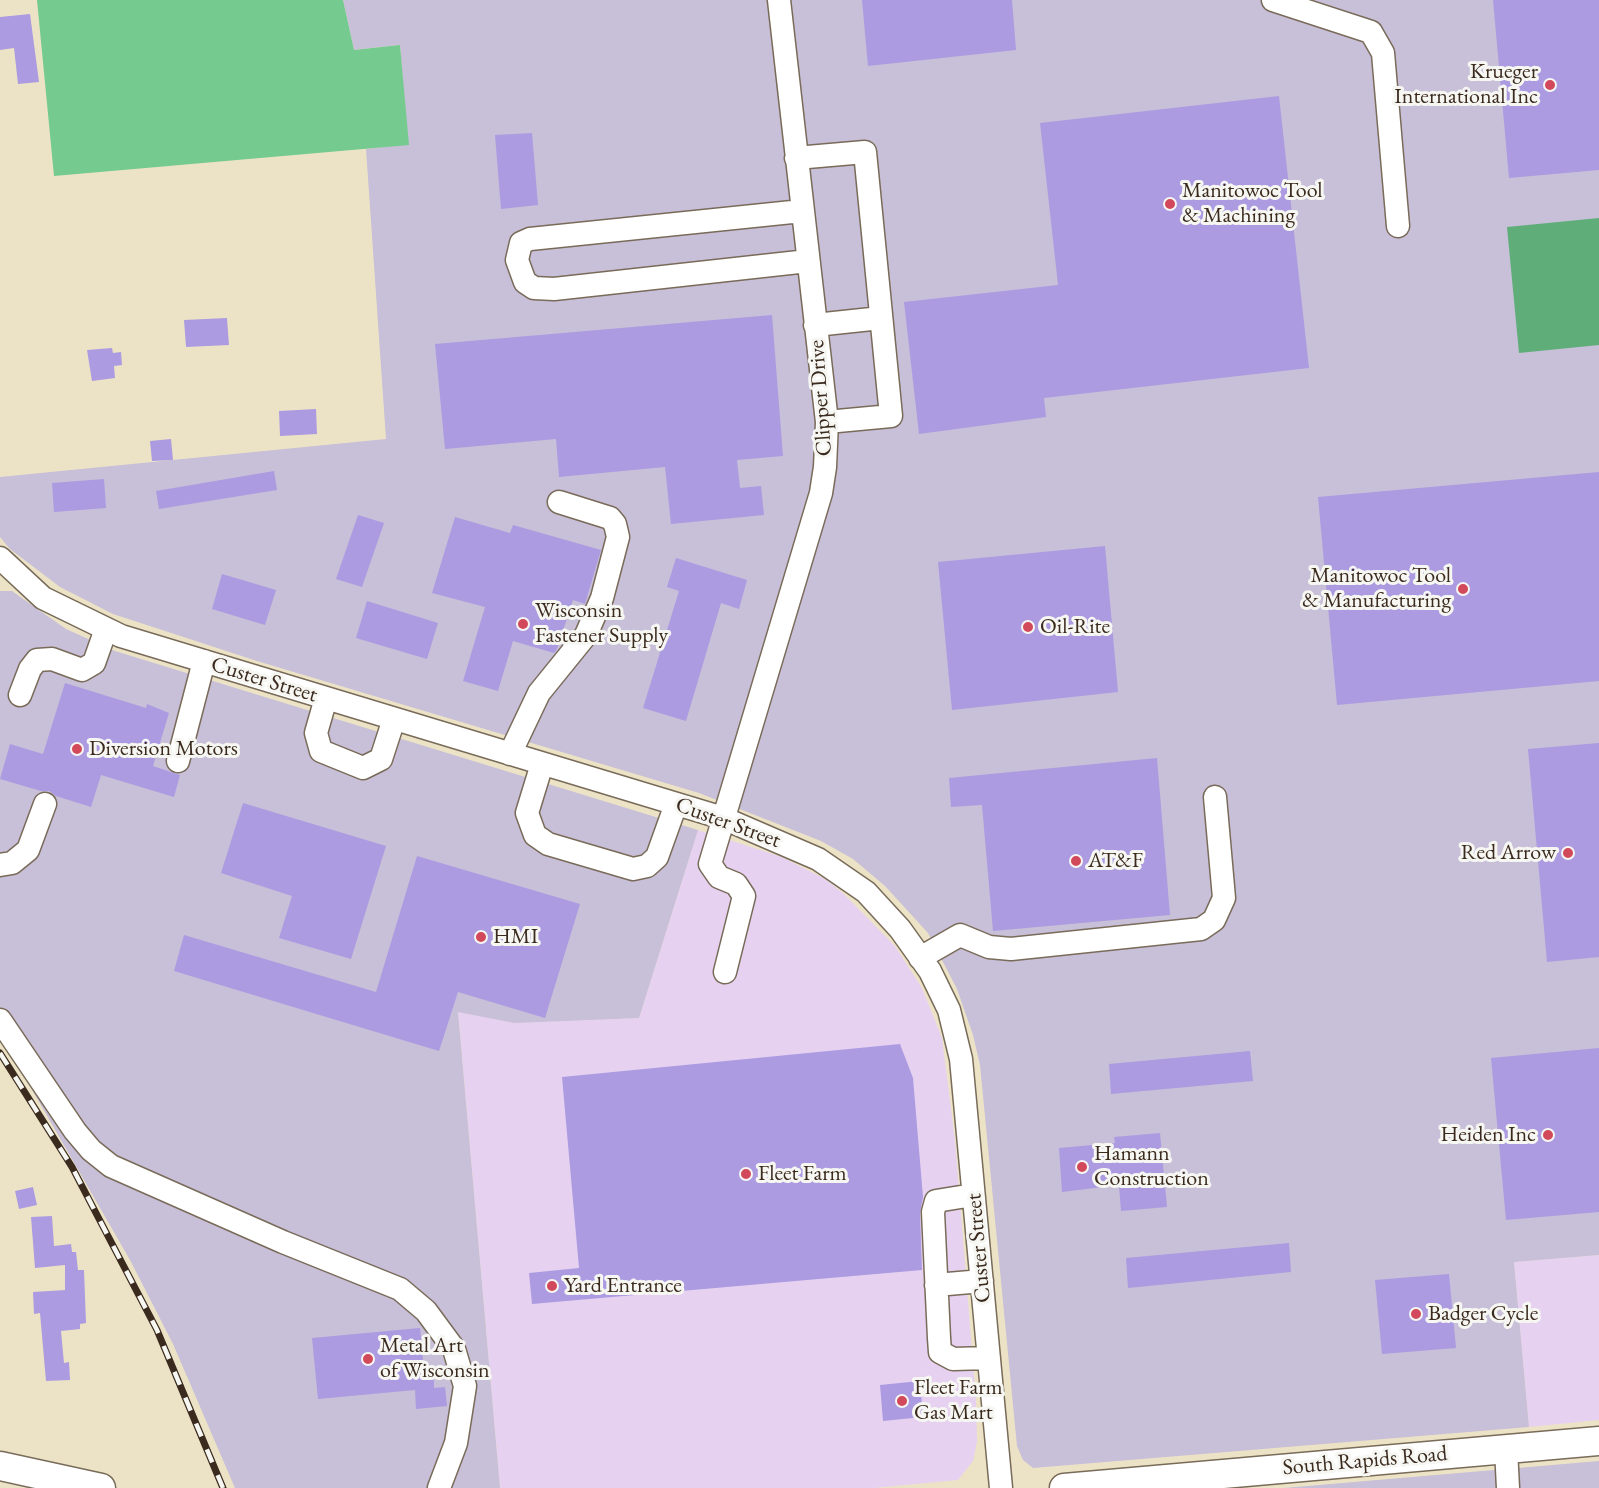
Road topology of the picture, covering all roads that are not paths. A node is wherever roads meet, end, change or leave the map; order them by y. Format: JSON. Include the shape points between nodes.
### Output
{"nodes":[{"id":1,"x":779,"y":0,"type":"edge"},
{"id":2,"x":1273,"y":0,"type":"edge"},
{"id":3,"x":796,"y":158,"type":"junction"},
{"id":4,"x":802,"y":211,"type":"junction"},
{"id":5,"x":1398,"y":226,"type":"dead end"},
{"id":6,"x":808,"y":261,"type":"junction"},
{"id":7,"x":881,"y":318,"type":"junction"},
{"id":8,"x":815,"y":325,"type":"junction"},
{"id":9,"x":827,"y":422,"type":"junction"},
{"id":10,"x":560,"y":502,"type":"dead end"},
{"id":11,"x":2,"y":563,"type":"edge"},
{"id":12,"x":106,"y":629,"type":"junction"},
{"id":13,"x":204,"y":662,"type":"junction"},
{"id":14,"x":20,"y":694,"type":"dead end"},
{"id":15,"x":326,"y":698,"type":"junction"},
{"id":16,"x":394,"y":719,"type":"junction"},
{"id":17,"x":510,"y":754,"type":"junction"},
{"id":18,"x":178,"y":761,"type":"dead end"},
{"id":19,"x":542,"y":764,"type":"junction"},
{"id":20,"x":1215,"y":797,"type":"dead end"},
{"id":21,"x":45,"y":804,"type":"dead end"},
{"id":22,"x":676,"y":804,"type":"junction"},
{"id":23,"x":723,"y":818,"type":"junction"},
{"id":24,"x":0,"y":865,"type":"edge"},
{"id":25,"x":920,"y":958,"type":"junction"},
{"id":26,"x":724,"y":972,"type":"dead end"},
{"id":27,"x":0,"y":1020,"type":"edge"},
{"id":28,"x":974,"y":1195,"type":"junction"},
{"id":29,"x":982,"y":1281,"type":"junction"},
{"id":30,"x":936,"y":1285,"type":"junction"},
{"id":31,"x":989,"y":1358,"type":"junction"},
{"id":32,"x":1597,"y":1441,"type":"edge"},
{"id":33,"x":1506,"y":1449,"type":"junction"},
{"id":34,"x":0,"y":1466,"type":"edge"},
{"id":35,"x":101,"y":1488,"type":"edge"},
{"id":36,"x":439,"y":1488,"type":"edge"},
{"id":37,"x":1001,"y":1488,"type":"edge"},
{"id":38,"x":1064,"y":1488,"type":"edge"},
{"id":39,"x":1508,"y":1488,"type":"edge"}],
"edges":[{"from":1,"to":3,"type":"street","name":"Clipper Drive"},
{"from":2,"to":5,"type":"street","via":[[1371,32],[1383,53]]},
{"from":3,"to":4,"type":"street","name":"Clipper Drive"},
{"from":3,"to":7,"type":"street","via":[[865,152]]},
{"from":4,"to":6,"type":"street","name":"Clipper Drive"},
{"from":4,"to":6,"type":"street","via":[[530,239],[521,243],[517,260],[525,282],[534,288],[554,289]]},
{"from":6,"to":8,"type":"street","name":"Clipper Drive"},
{"from":7,"to":8,"type":"street"},
{"from":7,"to":9,"type":"street","via":[[891,416]]},
{"from":8,"to":9,"type":"street","name":"Clipper Drive"},
{"from":9,"to":23,"type":"street","name":"Clipper Drive","via":[[821,492]]},
{"from":10,"to":17,"type":"street","via":[[610,518],[618,537],[602,597],[586,635],[539,693]]},
{"from":11,"to":12,"type":"street","name":"Custer Street","via":[[43,598]]},
{"from":12,"to":13,"type":"street","name":"Custer Street"},
{"from":12,"to":14,"type":"street","via":[[94,663],[82,670],[52,659],[37,660]]},
{"from":13,"to":15,"type":"street","name":"Custer Street"},
{"from":13,"to":18,"type":"street"},
{"from":15,"to":16,"type":"street","name":"Custer Street"},
{"from":15,"to":16,"type":"street","via":[[316,733],[321,751],[363,768],[381,759]]},
{"from":16,"to":17,"type":"street","name":"Custer Street"},
{"from":17,"to":19,"type":"street","name":"Custer Street"},
{"from":19,"to":22,"type":"street","name":"Custer Street"},
{"from":19,"to":22,"type":"street","via":[[527,813],[535,835],[548,844],[633,869],[647,866],[657,856]]},
{"from":20,"to":25,"type":"street","via":[[1224,898],[1214,920],[1201,929],[1011,948],[989,947],[960,935]]},
{"from":21,"to":24,"type":"street","via":[[28,850],[12,863]]},
{"from":22,"to":23,"type":"street","name":"Custer Street"},
{"from":23,"to":25,"type":"street","name":"Custer Street","via":[[818,859],[866,892]]},
{"from":23,"to":26,"type":"street","name":"Clipper Drive","via":[[710,864],[719,877],[735,884],[744,896]]},
{"from":25,"to":28,"type":"street","name":"Custer Street","via":[[950,1010],[961,1059]]},
{"from":27,"to":36,"type":"street","via":[[75,1131],[111,1166],[400,1289],[426,1311],[454,1349],[465,1386],[456,1443]]},
{"from":28,"to":29,"type":"street","name":"Custer Street"},
{"from":28,"to":30,"type":"street","via":[[936,1201]]},
{"from":29,"to":30,"type":"street"},
{"from":29,"to":31,"type":"street","name":"Custer Street"},
{"from":30,"to":31,"type":"street","via":[[940,1352],[952,1359]]},
{"from":31,"to":37,"type":"street","name":"Custer Street"},
{"from":32,"to":33,"type":"main road","name":"South Rapids Road"},
{"from":33,"to":38,"type":"main road","name":"South Rapids Road"},
{"from":33,"to":39,"type":"street"},
{"from":34,"to":35,"type":"main road"}]}
